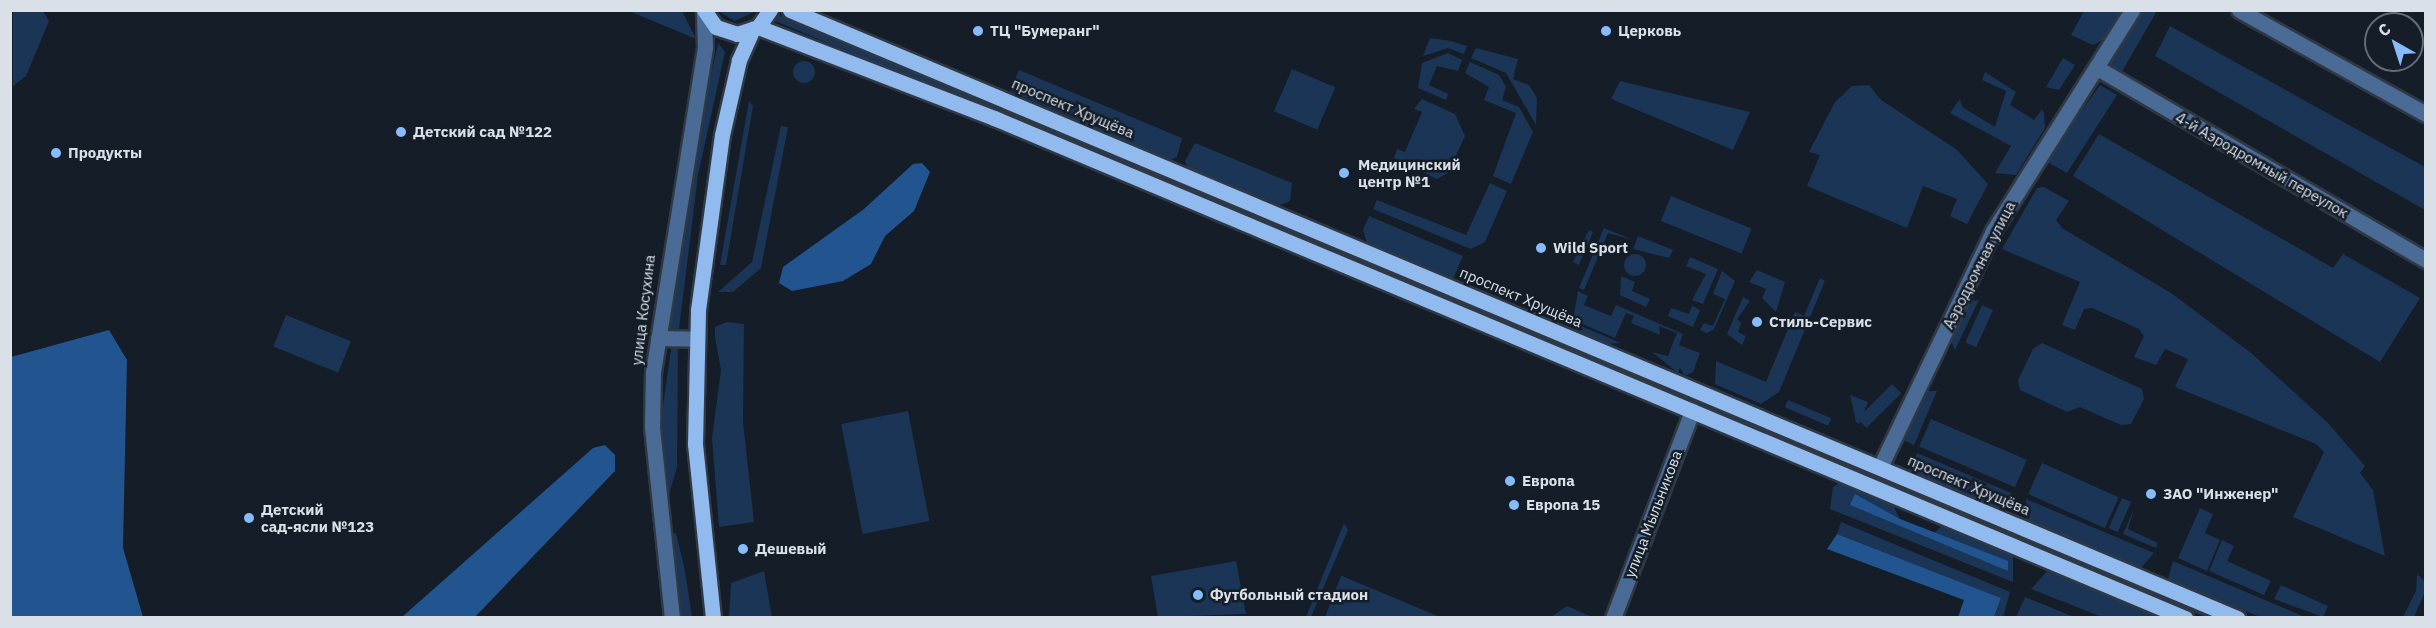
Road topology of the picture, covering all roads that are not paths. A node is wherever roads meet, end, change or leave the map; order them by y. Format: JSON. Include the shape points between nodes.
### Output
{"nodes":[{"id":1,"x":704,"y":10,"type":"edge"},
{"id":2,"x":770,"y":10,"type":"edge"},
{"id":3,"x":790,"y":10,"type":"edge"},
{"id":4,"x":2132,"y":10,"type":"edge"},
{"id":5,"x":2239,"y":10,"type":"edge"},
{"id":6,"x":756,"y":28,"type":"junction"},
{"id":7,"x":2099,"y":69,"type":"junction"},
{"id":8,"x":2426,"y":114,"type":"edge"},
{"id":9,"x":2426,"y":260,"type":"edge"},
{"id":10,"x":658,"y":338,"type":"junction"},
{"id":11,"x":697,"y":339,"type":"junction"},
{"id":12,"x":1698,"y":391,"type":"junction"},
{"id":13,"x":1692,"y":411,"type":"junction"},
{"id":14,"x":1880,"y":467,"type":"junction"},
{"id":15,"x":672,"y":618,"type":"edge"},
{"id":16,"x":713,"y":618,"type":"edge"},
{"id":17,"x":1613,"y":618,"type":"edge"},
{"id":18,"x":2185,"y":618,"type":"edge"},
{"id":19,"x":2237,"y":618,"type":"edge"}],
"edges":[{"from":1,"to":6,"type":"main road","via":[[722,30]]},
{"from":1,"to":10,"type":"street","name":"улица Косухина","via":[[705,47]]},
{"from":2,"to":6,"type":"main road"},
{"from":3,"to":12,"type":"main road","name":"проспект Хрущёва"},
{"from":4,"to":7,"type":"street","name":"Аэродромная улица"},
{"from":5,"to":8,"type":"street"},
{"from":6,"to":11,"type":"main road","via":[[739,60],[709,210]]},
{"from":6,"to":13,"type":"main road","via":[[994,118]]},
{"from":7,"to":9,"type":"street","name":"4-й Аэродромный переулок"},
{"from":7,"to":14,"type":"street","name":"Аэродромная улица","via":[[1993,231]]},
{"from":10,"to":11,"type":"street"},
{"from":10,"to":15,"type":"street","name":"улица Косухина","via":[[652,427]]},
{"from":11,"to":16,"type":"main road","via":[[695,444]]},
{"from":12,"to":13,"type":"main road"},
{"from":12,"to":14,"type":"main road","name":"проспект Хрущёва"},
{"from":13,"to":17,"type":"street","name":"улица Мыльникова"},
{"from":13,"to":18,"type":"main road"},
{"from":14,"to":19,"type":"main road","name":"проспект Хрущёва"}]}
